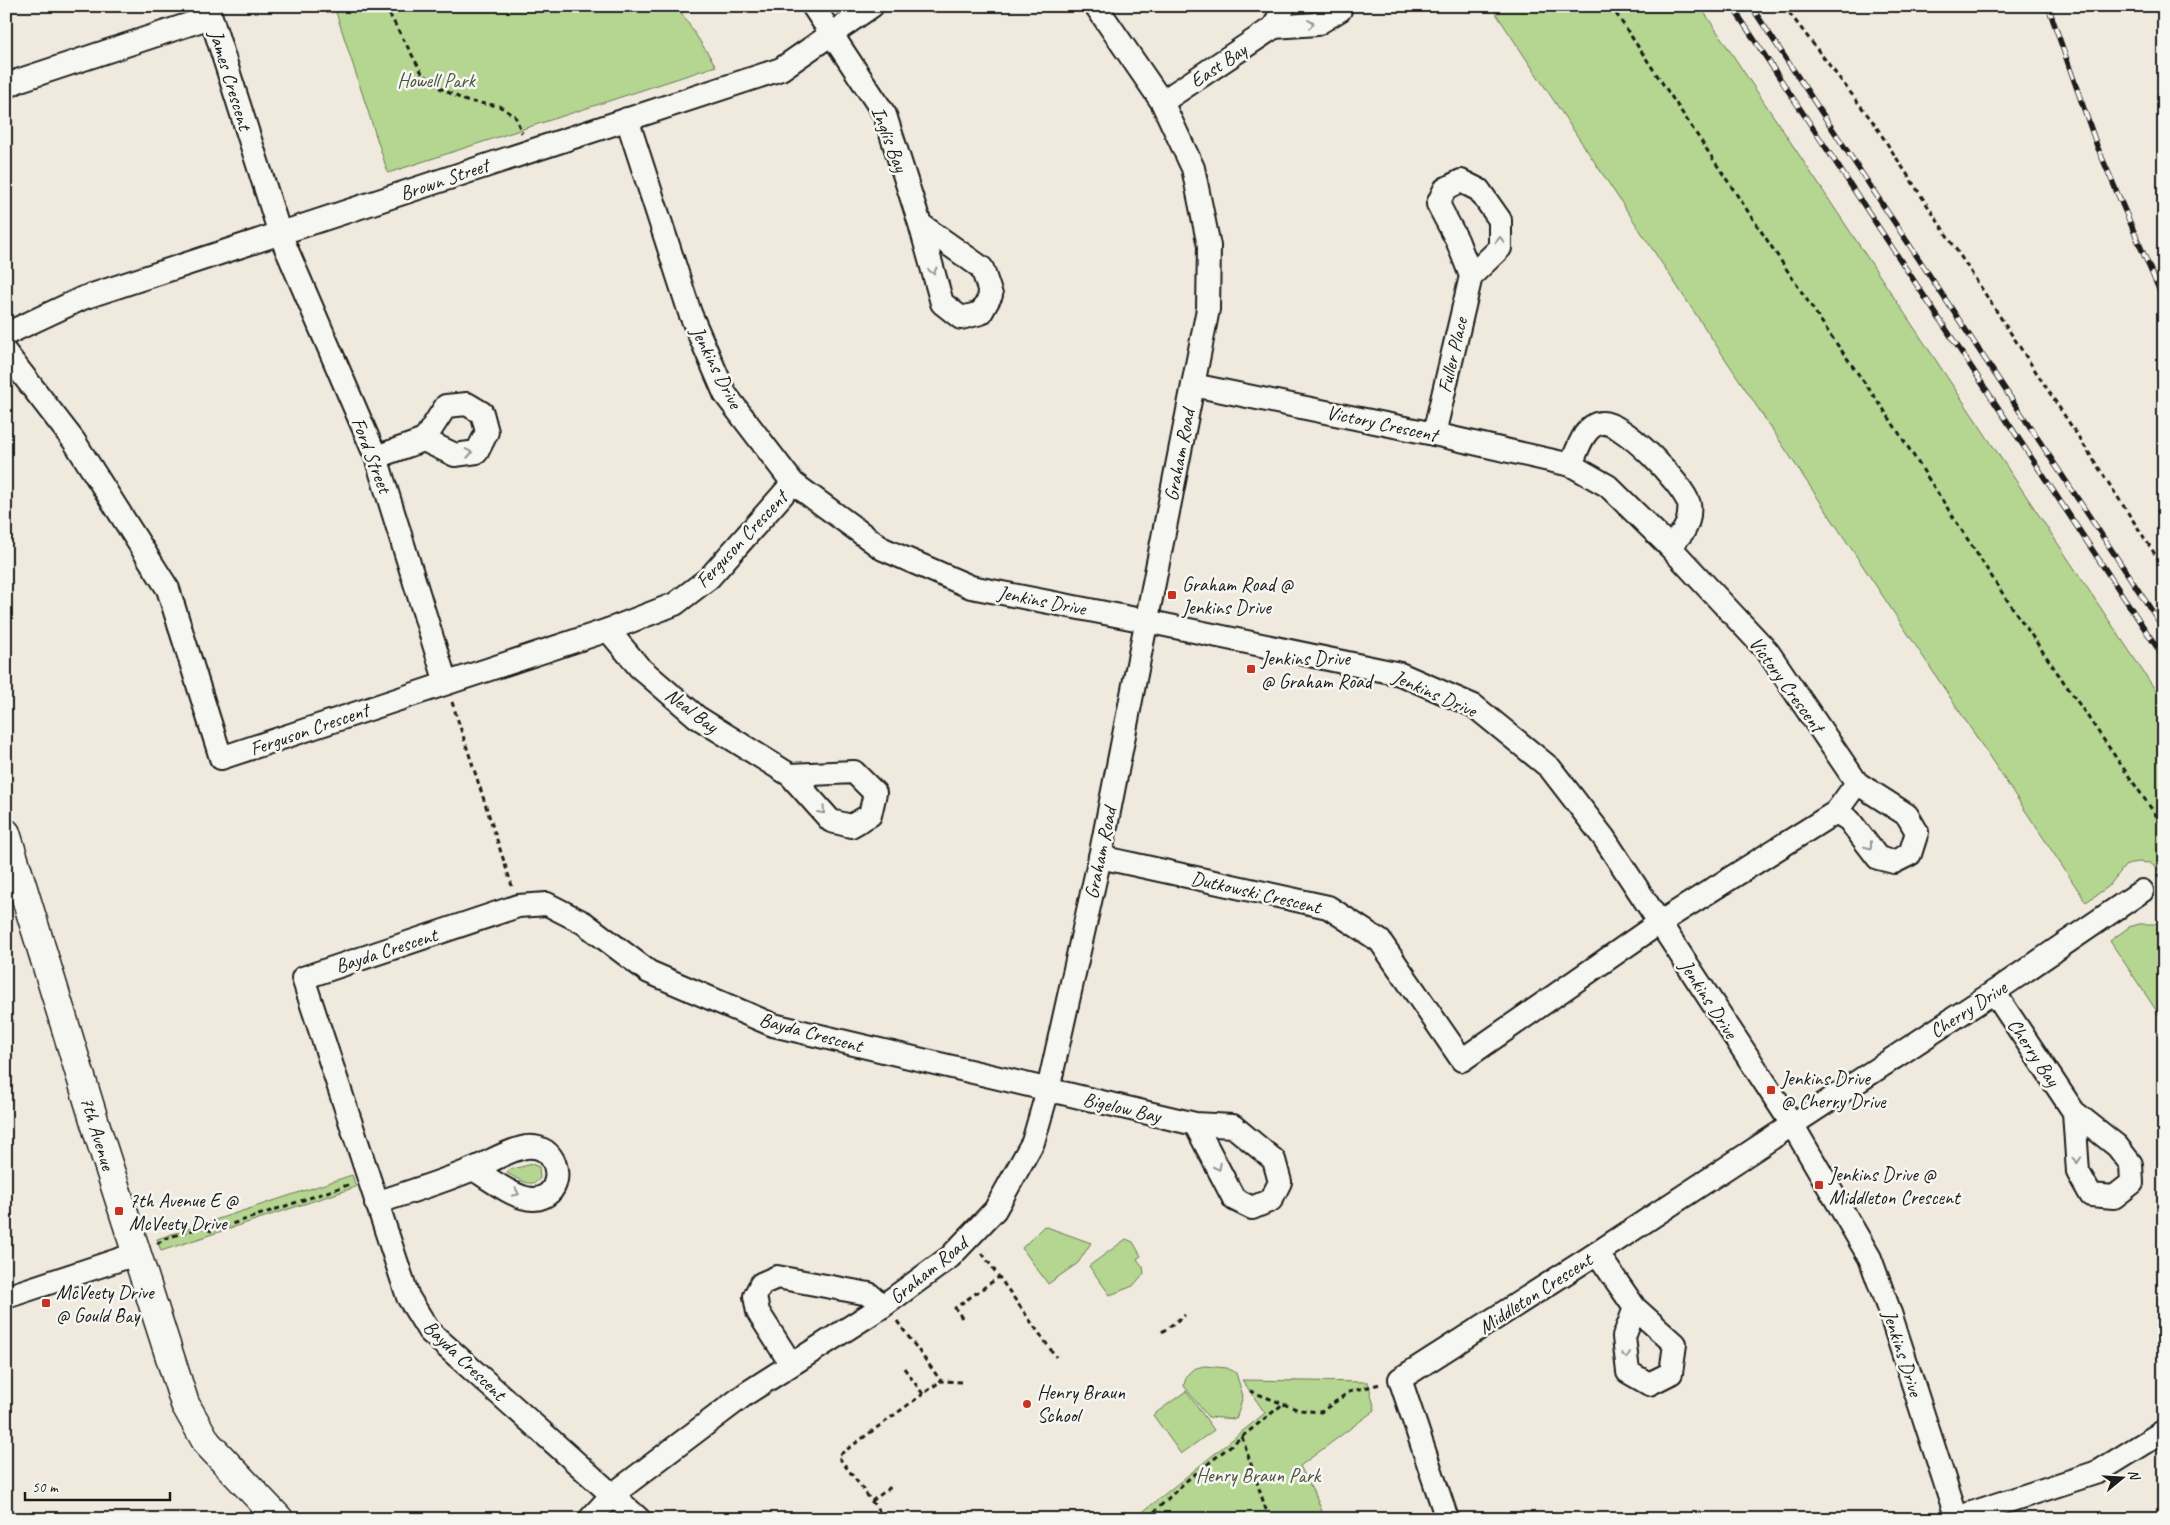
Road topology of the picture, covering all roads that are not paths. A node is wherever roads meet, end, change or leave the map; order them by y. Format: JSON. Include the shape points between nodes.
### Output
{"nodes":[{"id":1,"x":814,"y":6,"type":"edge"},
{"id":2,"x":872,"y":6,"type":"edge"},
{"id":3,"x":1096,"y":6,"type":"edge"},
{"id":4,"x":1284,"y":6,"type":"edge"},
{"id":5,"x":1340,"y":6,"type":"edge"},
{"id":6,"x":1274,"y":27,"type":"junction"},
{"id":7,"x":832,"y":34,"type":"junction"},
{"id":8,"x":6,"y":87,"type":"edge"},
{"id":9,"x":1162,"y":102,"type":"junction"},
{"id":10,"x":627,"y":119,"type":"junction"},
{"id":11,"x":920,"y":224,"type":"dead end"},
{"id":12,"x":280,"y":234,"type":"junction"},
{"id":13,"x":1471,"y":276,"type":"dead end"},
{"id":14,"x":6,"y":334,"type":"edge"},
{"id":15,"x":6,"y":353,"type":"edge"},
{"id":16,"x":1193,"y":385,"type":"junction"},
{"id":17,"x":1434,"y":434,"type":"junction"},
{"id":18,"x":424,"y":440,"type":"dead end"},
{"id":19,"x":376,"y":457,"type":"junction"},
{"id":20,"x":1571,"y":465,"type":"junction"},
{"id":21,"x":793,"y":483,"type":"junction"},
{"id":22,"x":1669,"y":546,"type":"junction"},
{"id":23,"x":1146,"y":621,"type":"junction"},
{"id":24,"x":608,"y":630,"type":"junction"},
{"id":25,"x":446,"y":683,"type":"junction"},
{"id":26,"x":790,"y":775,"type":"dead end"},
{"id":27,"x":1857,"y":783,"type":"junction"},
{"id":28,"x":1836,"y":812,"type":"junction"},
{"id":29,"x":6,"y":833,"type":"edge"},
{"id":30,"x":1100,"y":857,"type":"junction"},
{"id":31,"x":2142,"y":891,"type":"dead end"},
{"id":32,"x":1659,"y":923,"type":"junction"},
{"id":33,"x":1994,"y":992,"type":"junction"},
{"id":34,"x":1048,"y":1090,"type":"junction"},
{"id":35,"x":2074,"y":1112,"type":"dead end"},
{"id":36,"x":1196,"y":1124,"type":"dead end"},
{"id":37,"x":1792,"y":1124,"type":"junction"},
{"id":38,"x":473,"y":1169,"type":"dead end"},
{"id":39,"x":376,"y":1203,"type":"junction"},
{"id":40,"x":146,"y":1249,"type":"junction"},
{"id":41,"x":1597,"y":1253,"type":"junction"},
{"id":42,"x":6,"y":1297,"type":"edge"},
{"id":43,"x":884,"y":1305,"type":"junction"},
{"id":44,"x":1635,"y":1308,"type":"dead end"},
{"id":45,"x":790,"y":1364,"type":"junction"},
{"id":46,"x":2164,"y":1431,"type":"edge"},
{"id":47,"x":612,"y":1494,"type":"junction"},
{"id":48,"x":1955,"y":1518,"type":"edge"},
{"id":49,"x":279,"y":1519,"type":"edge"},
{"id":50,"x":590,"y":1519,"type":"edge"},
{"id":51,"x":639,"y":1519,"type":"edge"},
{"id":52,"x":1447,"y":1519,"type":"edge"}],
"edges":[{"from":1,"to":7,"type":"street","name":"Inglis Bay"},
{"from":2,"to":7,"type":"street","name":"Brown Street"},
{"from":3,"to":9,"type":"street","name":"Graham Road"},
{"from":4,"to":6,"type":"street"},
{"from":6,"to":5,"type":"street","name":"East Bay","one_way":true,"via":[[1317,24],[1340,10]]},
{"from":6,"to":9,"type":"street","name":"East Bay"},
{"from":7,"to":10,"type":"street","name":"Brown Street","via":[[781,69]]},
{"from":7,"to":11,"type":"street","name":"Inglis Bay","via":[[885,114]]},
{"from":8,"to":12,"type":"street","name":"James Crescent","via":[[211,17]]},
{"from":9,"to":16,"type":"street","name":"Graham Road","via":[[1193,168],[1209,246],[1208,310]]},
{"from":10,"to":12,"type":"street","name":"Brown Street"},
{"from":10,"to":21,"type":"street","name":"Jenkins Drive","via":[[690,313],[725,394]]},
{"from":12,"to":14,"type":"street","name":"Brown Street","via":[[83,298]]},
{"from":12,"to":19,"type":"street","name":"Ford Street"},
{"from":13,"to":17,"type":"street","name":"Fuller Place"},
{"from":15,"to":25,"type":"street","name":"Ferguson Crescent","via":[[74,440],[168,589],[221,758]]},
{"from":16,"to":17,"type":"street","name":"Victory Crescent"},
{"from":16,"to":23,"type":"street","name":"Graham Road"},
{"from":17,"to":20,"type":"street","name":"Victory Crescent"},
{"from":18,"to":19,"type":"street"},
{"from":19,"to":25,"type":"street","name":"Ford Street"},
{"from":20,"to":22,"type":"street","name":"Victory Crescent","via":[[1608,486]]},
{"from":20,"to":22,"type":"street","via":[[1588,430],[1600,423],[1612,423],[1641,444],[1690,504],[1688,527]]},
{"from":21,"to":23,"type":"street","name":"Jenkins Drive","via":[[883,549],[971,587]]},
{"from":21,"to":24,"type":"street","name":"Ferguson Crescent","via":[[709,578],[674,604]]},
{"from":22,"to":27,"type":"street","name":"Victory Crescent","via":[[1768,652]]},
{"from":23,"to":30,"type":"street","name":"Graham Road"},
{"from":23,"to":32,"type":"street","name":"Jenkins Drive","via":[[1400,674],[1474,706],[1550,768],[1604,838]]},
{"from":24,"to":25,"type":"street","name":"Ferguson Crescent"},
{"from":24,"to":26,"type":"street","name":"Neal Bay","via":[[639,667],[697,717]]},
{"from":27,"to":28,"type":"street"},
{"from":28,"to":27,"type":"street","name":"Victory Crescent","one_way":true,"via":[[1849,820],[1878,858],[1894,862],[1910,854],[1917,832],[1907,815]]},
{"from":28,"to":32,"type":"street"},
{"from":29,"to":40,"type":"street","name":"7th Avenue"},
{"from":30,"to":32,"type":"street","name":"Dutkowski Crescent","via":[[1328,907],[1380,941],[1462,1060]]},
{"from":30,"to":34,"type":"street","name":"Graham Road"},
{"from":31,"to":33,"type":"street","name":"Cherry Drive"},
{"from":32,"to":37,"type":"street","name":"Jenkins Drive"},
{"from":33,"to":35,"type":"street","name":"Cherry Bay"},
{"from":33,"to":37,"type":"street","name":"Cherry Drive"},
{"from":34,"to":36,"type":"street","name":"Bigelow Bay"},
{"from":34,"to":39,"type":"street","name":"Bayda Crescent","via":[[773,1025],[649,972],[584,923],[547,904],[518,906],[303,978]]},
{"from":34,"to":43,"type":"street","name":"Graham Road","via":[[1032,1142],[995,1210],[950,1257]]},
{"from":37,"to":41,"type":"street","name":"Middleton Crescent"},
{"from":37,"to":48,"type":"street","name":"Jenkins Drive","via":[[1870,1258]]},
{"from":38,"to":39,"type":"street"},
{"from":39,"to":47,"type":"street","name":"Bayda Crescent","via":[[408,1297],[430,1331]]},
{"from":40,"to":42,"type":"street"},
{"from":40,"to":49,"type":"street","name":"7th Avenue","via":[[185,1404],[207,1443]]},
{"from":41,"to":44,"type":"street"},
{"from":41,"to":52,"type":"street","name":"Middleton Crescent","via":[[1400,1379]]},
{"from":43,"to":45,"type":"street","name":"Graham Road"},
{"from":43,"to":45,"type":"street","via":[[869,1294],[777,1277],[761,1284],[755,1296],[758,1312]]},
{"from":45,"to":47,"type":"street","name":"Graham Road"},
{"from":46,"to":48,"type":"street","via":[[2098,1472]]},
{"from":47,"to":50,"type":"street","name":"Graham Road"},
{"from":47,"to":51,"type":"street","name":"Bayda Crescent"}]}
